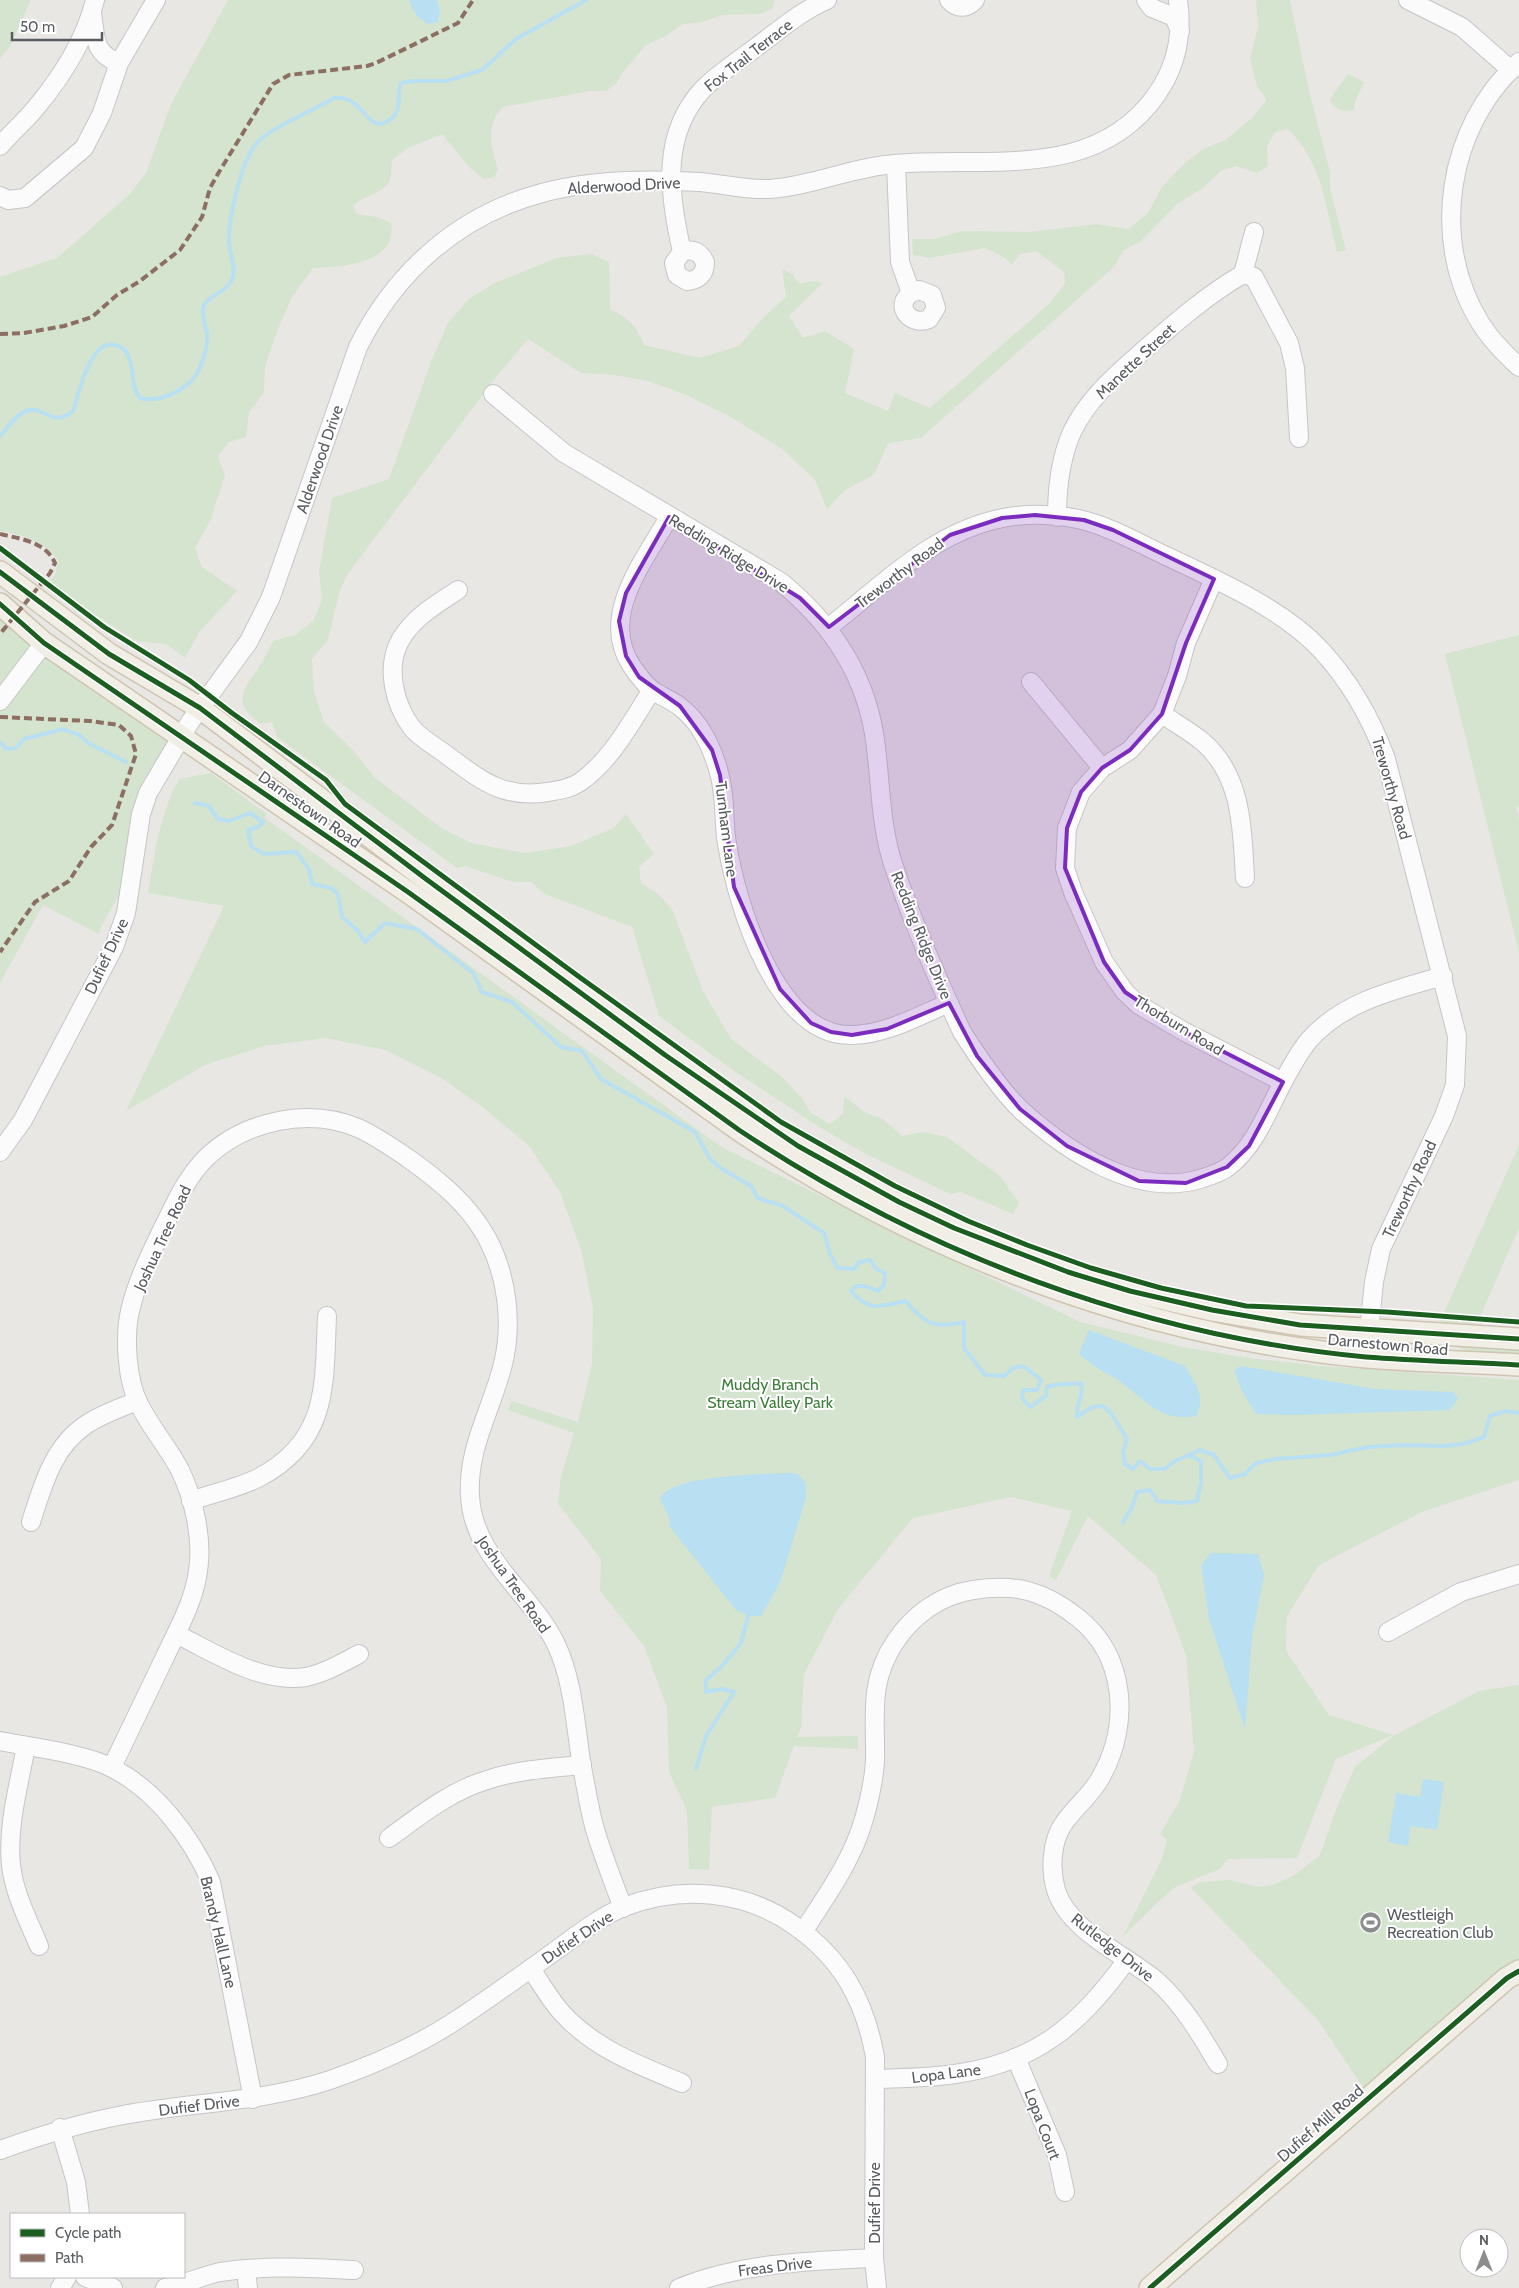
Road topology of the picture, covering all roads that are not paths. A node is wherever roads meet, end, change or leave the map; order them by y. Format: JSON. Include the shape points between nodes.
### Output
{"nodes":[{"id":1,"x":156,"y":0,"type":"edge"},
{"id":2,"x":827,"y":0,"type":"edge"},
{"id":3,"x":949,"y":0,"type":"edge"},
{"id":4,"x":975,"y":0,"type":"edge"},
{"id":5,"x":1146,"y":0,"type":"edge"},
{"id":6,"x":1178,"y":0,"type":"edge"},
{"id":7,"x":1408,"y":0,"type":"edge"},
{"id":8,"x":93,"y":7,"type":"edge"},
{"id":9,"x":1180,"y":32,"type":"junction"},
{"id":10,"x":120,"y":64,"type":"junction"},
{"id":11,"x":1515,"y":66,"type":"edge"},
{"id":12,"x":0,"y":146,"type":"edge"},
{"id":13,"x":896,"y":164,"type":"junction"},
{"id":14,"x":671,"y":182,"type":"junction"},
{"id":15,"x":0,"y":196,"type":"edge"},
{"id":16,"x":1254,"y":232,"type":"dead end"},
{"id":17,"x":682,"y":252,"type":"dead end"},
{"id":18,"x":1243,"y":274,"type":"junction"},
{"id":19,"x":911,"y":293,"type":"dead end"},
{"id":20,"x":1519,"y":367,"type":"edge"},
{"id":21,"x":493,"y":394,"type":"dead end"},
{"id":22,"x":1299,"y":438,"type":"dead end"},
{"id":23,"x":669,"y":517,"type":"junction"},
{"id":24,"x":1057,"y":517,"type":"junction"},
{"id":25,"x":0,"y":572,"type":"edge"},
{"id":26,"x":1214,"y":579,"type":"junction"},
{"id":27,"x":458,"y":590,"type":"dead end"},
{"id":28,"x":0,"y":604,"type":"edge"},
{"id":29,"x":828,"y":627,"type":"junction"},
{"id":30,"x":44,"y":643,"type":"junction"},
{"id":31,"x":1031,"y":682,"type":"dead end"},
{"id":32,"x":652,"y":690,"type":"junction"},
{"id":33,"x":0,"y":701,"type":"edge"},
{"id":34,"x":1162,"y":714,"type":"junction"},
{"id":35,"x":191,"y":722,"type":"junction"},
{"id":36,"x":1102,"y":768,"type":"junction"},
{"id":37,"x":1245,"y":878,"type":"dead end"},
{"id":38,"x":1443,"y":976,"type":"junction"},
{"id":39,"x":949,"y":1003,"type":"junction"},
{"id":40,"x":1283,"y":1082,"type":"junction"},
{"id":41,"x":0,"y":1152,"type":"edge"},
{"id":42,"x":327,"y":1316,"type":"dead end"},
{"id":43,"x":1369,"y":1331,"type":"junction"},
{"id":44,"x":1519,"y":1339,"type":"edge"},
{"id":45,"x":1519,"y":1365,"type":"edge"},
{"id":46,"x":137,"y":1401,"type":"junction"},
{"id":47,"x":191,"y":1501,"type":"junction"},
{"id":48,"x":31,"y":1522,"type":"dead end"},
{"id":49,"x":1519,"y":1574,"type":"edge"},
{"id":50,"x":1388,"y":1632,"type":"dead end"},
{"id":51,"x":176,"y":1634,"type":"junction"},
{"id":52,"x":359,"y":1654,"type":"dead end"},
{"id":53,"x":0,"y":1741,"type":"edge"},
{"id":54,"x":26,"y":1746,"type":"junction"},
{"id":55,"x":582,"y":1765,"type":"junction"},
{"id":56,"x":112,"y":1767,"type":"junction"},
{"id":57,"x":389,"y":1838,"type":"dead end"},
{"id":58,"x":623,"y":1908,"type":"junction"},
{"id":59,"x":803,"y":1932,"type":"junction"},
{"id":60,"x":39,"y":1946,"type":"dead end"},
{"id":61,"x":1126,"y":1961,"type":"junction"},
{"id":62,"x":1519,"y":1961,"type":"edge"},
{"id":63,"x":531,"y":1968,"type":"junction"},
{"id":64,"x":1513,"y":1974,"type":"edge"},
{"id":65,"x":1016,"y":2058,"type":"junction"},
{"id":66,"x":1218,"y":2064,"type":"dead end"},
{"id":67,"x":875,"y":2079,"type":"junction"},
{"id":68,"x":682,"y":2083,"type":"dead end"},
{"id":69,"x":253,"y":2098,"type":"junction"},
{"id":70,"x":60,"y":2128,"type":"junction"},
{"id":71,"x":0,"y":2150,"type":"edge"},
{"id":72,"x":1065,"y":2192,"type":"dead end"},
{"id":73,"x":80,"y":2213,"type":"edge"},
{"id":74,"x":874,"y":2258,"type":"junction"},
{"id":75,"x":246,"y":2270,"type":"junction"},
{"id":76,"x":354,"y":2270,"type":"dead end"},
{"id":77,"x":88,"y":2278,"type":"edge"},
{"id":78,"x":113,"y":2288,"type":"edge"},
{"id":79,"x":165,"y":2288,"type":"edge"},
{"id":80,"x":248,"y":2288,"type":"edge"},
{"id":81,"x":679,"y":2288,"type":"edge"},
{"id":82,"x":878,"y":2288,"type":"edge"},
{"id":83,"x":1150,"y":2288,"type":"edge"}],
"edges":[{"from":1,"to":10,"type":"street"},
{"from":2,"to":14,"type":"street","name":"Fox Trail Terrace","via":[[807,10],[721,74],[692,101],[675,136]]},
{"from":3,"to":4,"type":"street","via":[[962,7]]},
{"from":5,"to":9,"type":"street","via":[[1152,8],[1174,17]]},
{"from":6,"to":9,"type":"street","name":"Alderwood Drive"},
{"from":7,"to":11,"type":"street","via":[[1462,27]]},
{"from":8,"to":10,"type":"street","via":[[101,52],[107,59]]},
{"from":8,"to":12,"type":"street","via":[[57,82]]},
{"from":9,"to":13,"type":"street","name":"Alderwood Drive","via":[[1179,45],[1167,78],[1149,105],[1122,129],[1086,149],[1049,158]]},
{"from":10,"to":15,"type":"street","via":[[102,113],[84,148],[25,198],[8,200]]},
{"from":11,"to":20,"type":"street","via":[[1487,98],[1467,135],[1454,177],[1451,217],[1455,254],[1466,293],[1481,324],[1502,352]]},
{"from":13,"to":14,"type":"street","name":"Alderwood Drive","via":[[786,187],[749,188]]},
{"from":13,"to":19,"type":"street","via":[[900,262]]},
{"from":14,"to":17,"type":"street","name":"Fox Trail Terrace"},
{"from":14,"to":35,"type":"street","name":"Alderwood Drive","via":[[568,186],[514,202],[454,233],[417,262],[397,284],[379,308],[358,347],[261,621]]},
{"from":16,"to":18,"type":"street"},
{"from":18,"to":22,"type":"street","via":[[1254,277],[1289,343],[1295,368]]},
{"from":18,"to":24,"type":"street","name":"Manette Street","via":[[1212,292],[1169,328],[1110,381],[1088,406],[1063,458]]},
{"from":21,"to":23,"type":"street","name":"Redding Ridge Drive","via":[[564,453]]},
{"from":23,"to":29,"type":"street","name":"Redding Ridge Drive","via":[[781,582]]},
{"from":23,"to":32,"type":"street","name":"Turnham Lane","via":[[626,593],[619,621],[626,656]]},
{"from":24,"to":26,"type":"street","name":"Treworthy Road","via":[[1084,520],[1113,530]]},
{"from":24,"to":29,"type":"street","name":"Treworthy Road","via":[[1002,518],[950,535],[916,557]]},
{"from":25,"to":35,"type":"main road","name":"Darnestown Road","via":[[109,654]]},
{"from":26,"to":34,"type":"street","name":"Thorburn Road","via":[[1186,643]]},
{"from":26,"to":38,"type":"street","name":"Treworthy Road","via":[[1285,619],[1319,648],[1350,685],[1376,732],[1386,759]]},
{"from":27,"to":32,"type":"street","via":[[418,617],[401,639],[396,650],[394,688],[397,702],[413,729],[484,783],[530,795],[580,783],[608,757]]},
{"from":28,"to":30,"type":"main road","name":"Darnestown Road"},
{"from":29,"to":39,"type":"street","name":"Redding Ridge Drive","via":[[849,660],[867,705],[875,739],[882,816],[894,866]]},
{"from":30,"to":33,"type":"street"},
{"from":30,"to":35,"type":"main road","name":"Darnestown Road"},
{"from":31,"to":36,"type":"street"},
{"from":32,"to":39,"type":"street","name":"Turnham Lane","via":[[680,706],[695,722],[712,750],[720,775],[734,887],[780,989],[800,1015],[831,1032],[852,1035],[887,1029]]},
{"from":34,"to":36,"type":"street","name":"Thorburn Road","via":[[1130,750]]},
{"from":34,"to":37,"type":"street","via":[[1204,743],[1228,777],[1242,816]]},
{"from":35,"to":41,"type":"street","name":"Dufief Drive","via":[[141,814],[126,913],[114,947],[22,1120]]},
{"from":35,"to":43,"type":"main road","name":"Darnestown Road","via":[[426,879],[665,1055],[798,1146],[873,1188],[954,1228],[1010,1251],[1130,1291],[1254,1318]]},
{"from":35,"to":45,"type":"main road","name":"Darnestown Road","via":[[408,892],[739,1130],[782,1159],[932,1239],[995,1266],[1092,1300],[1208,1331],[1366,1356]]},
{"from":36,"to":40,"type":"street","name":"Thorburn Road","via":[[1075,804],[1067,828],[1065,868],[1104,962],[1125,992],[1139,1005],[1184,1032]]},
{"from":38,"to":40,"type":"street","name":"Redding Ridge Drive","via":[[1370,997],[1342,1012],[1308,1041]]},
{"from":38,"to":43,"type":"street","name":"Treworthy Road","via":[[1457,1036],[1455,1085],[1444,1116],[1381,1249]]},
{"from":39,"to":40,"type":"street","name":"Redding Ridge Drive","via":[[977,1056],[1020,1109],[1067,1146],[1139,1181],[1186,1183],[1227,1167],[1249,1146]]},
{"from":42,"to":47,"type":"street","via":[[324,1386],[318,1414],[302,1444],[284,1462],[258,1478]]},
{"from":43,"to":44,"type":"main road","name":"Darnestown Road"},
{"from":46,"to":47,"type":"street","name":"Joshua Tree Road","via":[[180,1470]]},
{"from":46,"to":48,"type":"street","via":[[88,1424],[73,1435],[47,1471]]},
{"from":46,"to":55,"type":"street","name":"Joshua Tree Road","via":[[127,1352],[129,1314],[137,1286],[184,1186],[205,1159],[228,1140],[257,1127],[294,1119],[321,1119],[356,1127],[392,1146],[436,1178],[466,1208],[486,1235],[502,1277],[507,1305],[503,1363],[470,1469],[474,1523],[500,1568],[536,1609],[554,1641],[567,1671]]},
{"from":47,"to":51,"type":"street","name":"Joshua Tree Road","via":[[199,1541],[199,1569]]},
{"from":49,"to":50,"type":"street","via":[[1461,1592]]},
{"from":51,"to":52,"type":"street","via":[[246,1667],[267,1675],[290,1678],[333,1668]]},
{"from":51,"to":56,"type":"street","name":"Joshua Tree Road"},
{"from":53,"to":54,"type":"street","name":"Brandy Hall Lane"},
{"from":54,"to":56,"type":"street","name":"Brandy Hall Lane"},
{"from":54,"to":60,"type":"street","via":[[10,1844],[21,1905]]},
{"from":55,"to":57,"type":"street","via":[[483,1781],[440,1801]]},
{"from":55,"to":58,"type":"street","name":"Joshua Tree Road","via":[[594,1826]]},
{"from":56,"to":69,"type":"street","name":"Brandy Hall Lane","via":[[164,1808],[202,1860],[211,1882]]},
{"from":58,"to":59,"type":"street","name":"Dufief Drive","via":[[676,1894],[708,1894],[756,1904],[783,1917]]},
{"from":58,"to":63,"type":"street","name":"Dufief Drive","via":[[595,1923]]},
{"from":59,"to":61,"type":"street","name":"Rutledge Drive","via":[[850,1858],[864,1819],[875,1764],[874,1696],[886,1657],[896,1639],[931,1606],[958,1592],[994,1586],[1028,1591],[1060,1603],[1099,1639],[1112,1664],[1120,1692],[1120,1722],[1114,1749],[1100,1780],[1062,1825],[1052,1856],[1057,1893],[1070,1916]]},
{"from":59,"to":67,"type":"street","name":"Dufief Drive","via":[[837,1963],[857,1995],[871,2037]]},
{"from":61,"to":65,"type":"street","name":"Lopa Lane","via":[[1080,2018],[1050,2040]]},
{"from":61,"to":66,"type":"street","name":"Rutledge Drive","via":[[1156,1981],[1175,2000]]},
{"from":62,"to":64,"type":"main road","name":"Dufief Mill Road"},
{"from":63,"to":68,"type":"street","via":[[562,2012],[590,2039],[627,2061]]},
{"from":63,"to":69,"type":"street","name":"Dufief Drive","via":[[452,2023],[396,2054],[328,2080]]},
{"from":64,"to":83,"type":"main road","name":"Dufief Mill Road"},
{"from":65,"to":67,"type":"street","name":"Lopa Lane","via":[[988,2068],[954,2074]]},
{"from":65,"to":72,"type":"street","name":"Lopa Court","via":[[1057,2155]]},
{"from":67,"to":74,"type":"street","name":"Dufief Drive"},
{"from":69,"to":70,"type":"street","name":"Dufief Drive","via":[[120,2115]]},
{"from":70,"to":71,"type":"street","name":"Dufief Drive"},
{"from":70,"to":73,"type":"street","via":[[76,2182]]},
{"from":74,"to":81,"type":"street","name":"Freas Drive","via":[[763,2266],[730,2272]]},
{"from":74,"to":82,"type":"street","name":"Dufief Drive"},
{"from":75,"to":76,"type":"street","via":[[290,2267]]},
{"from":75,"to":79,"type":"street","via":[[219,2273]]},
{"from":75,"to":80,"type":"street"},
{"from":77,"to":78,"type":"street"}]}
